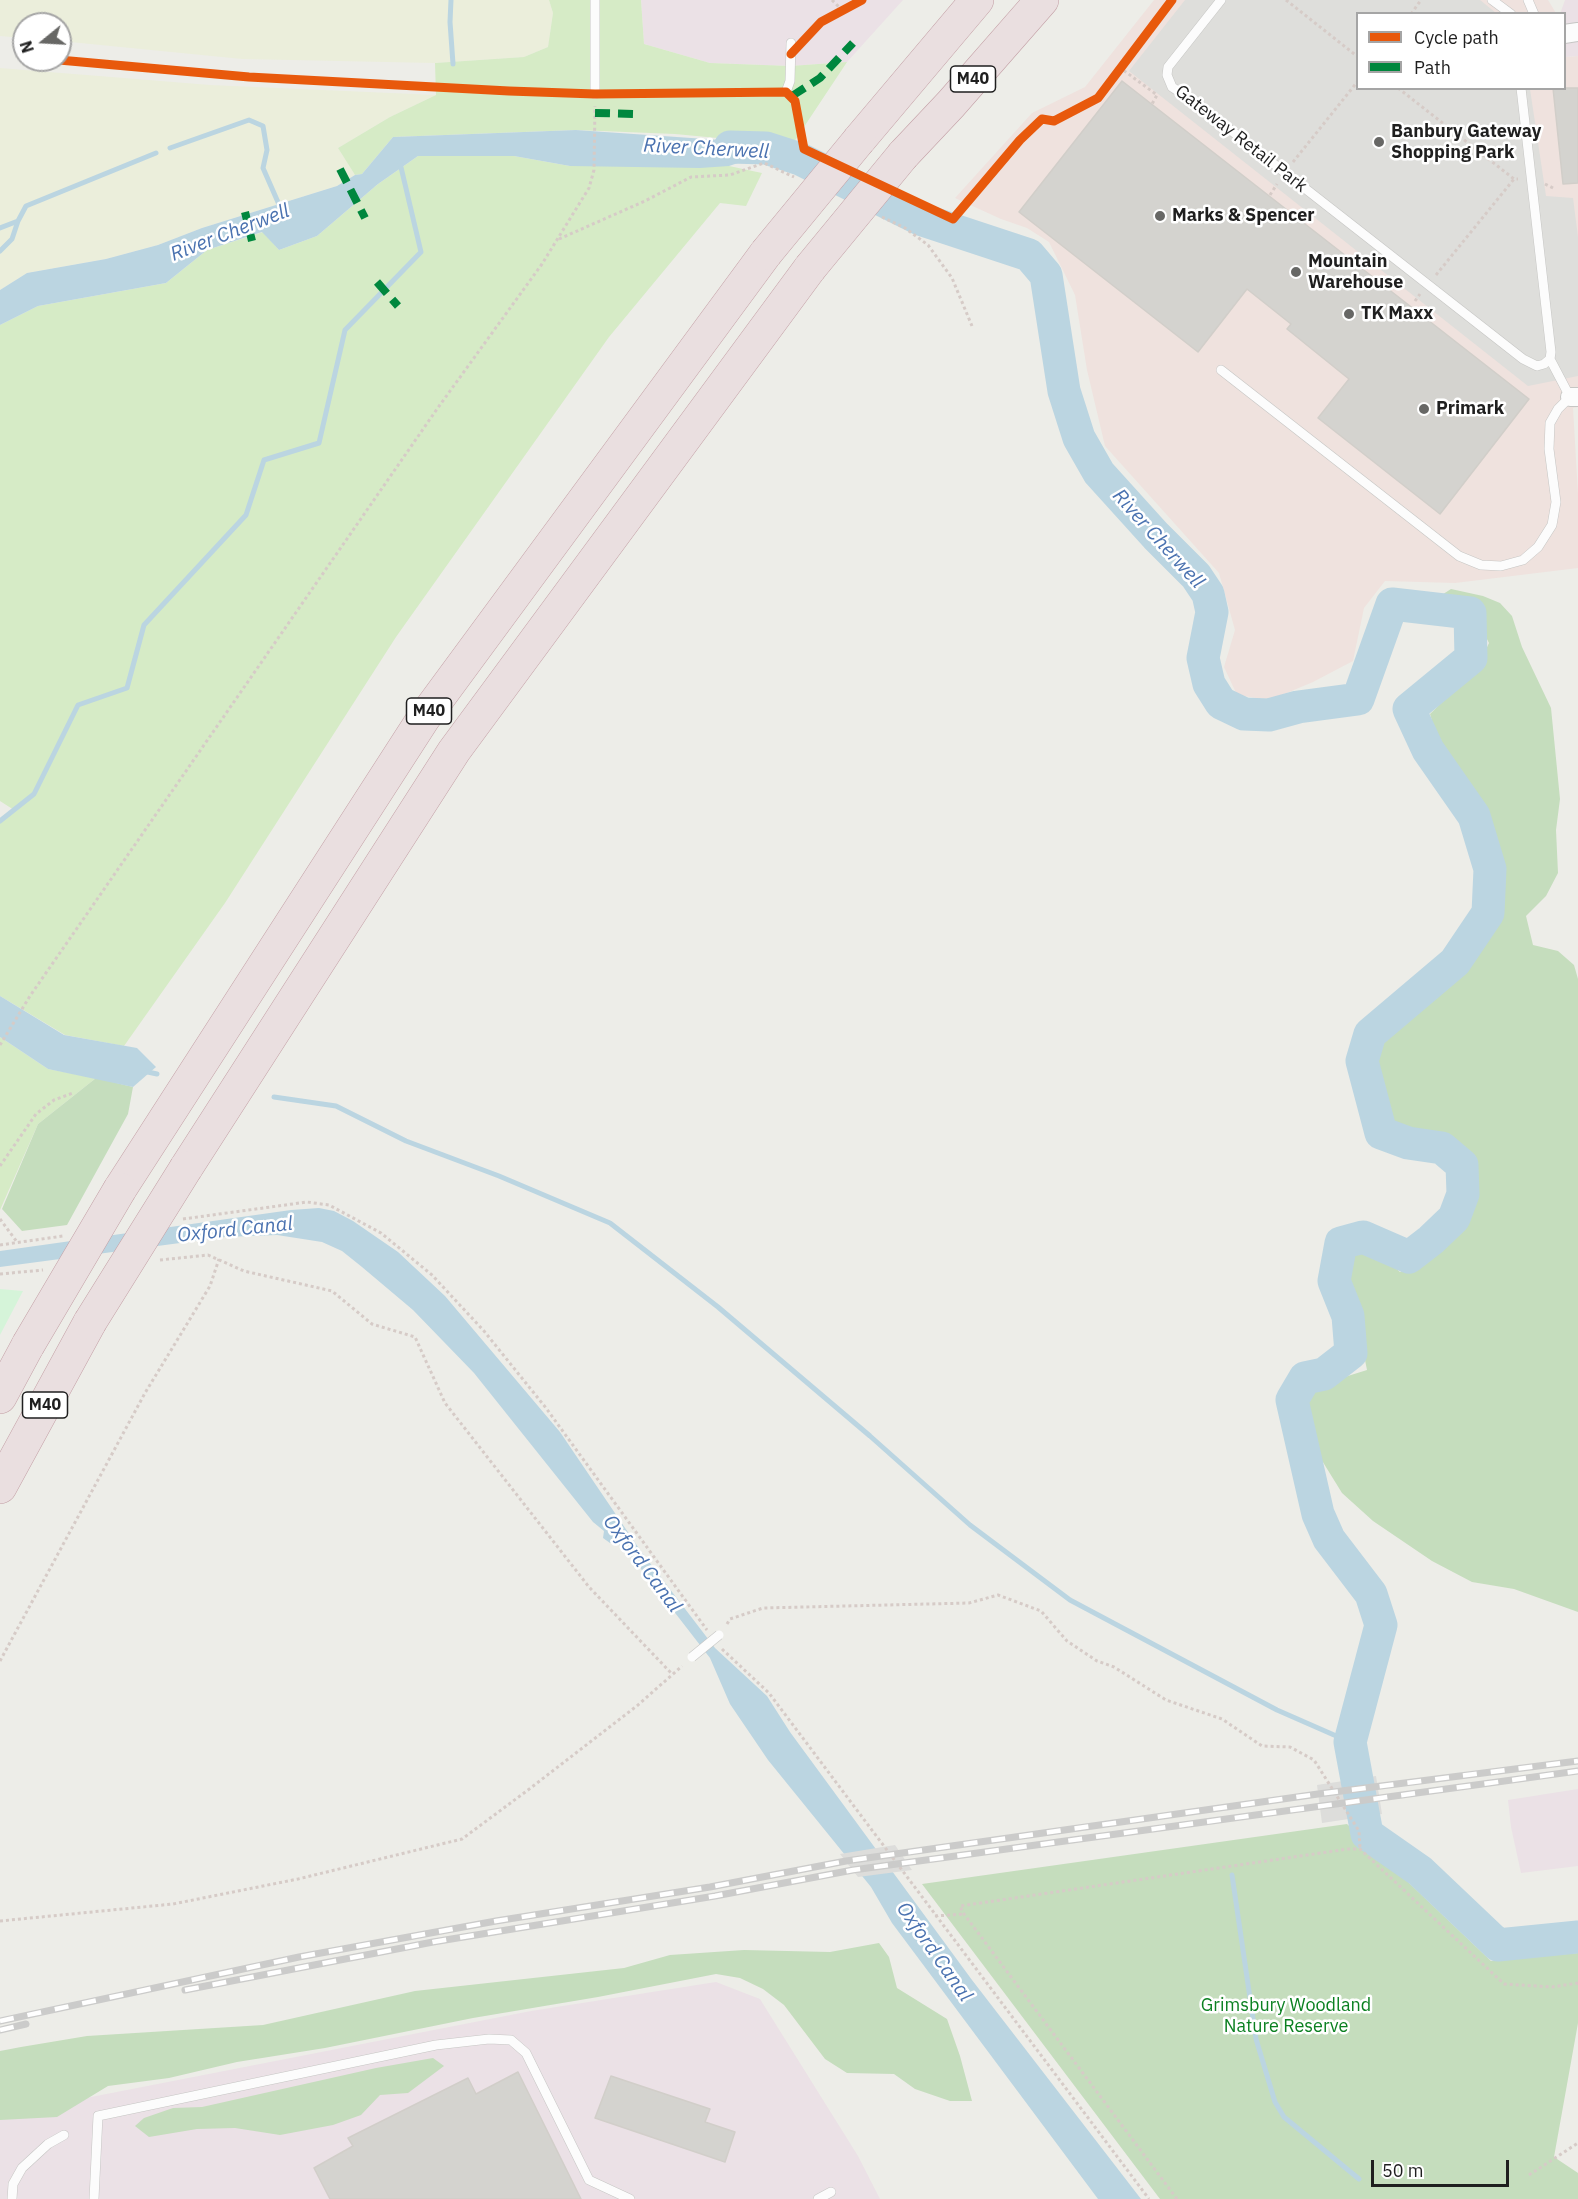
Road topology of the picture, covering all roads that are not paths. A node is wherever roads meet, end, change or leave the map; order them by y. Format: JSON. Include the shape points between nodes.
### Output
{"nodes":[{"id":1,"x":595,"y":0,"type":"edge"},
{"id":2,"x":977,"y":0,"type":"edge"},
{"id":3,"x":1042,"y":0,"type":"edge"},
{"id":4,"x":1056,"y":0,"type":"edge"},
{"id":5,"x":1221,"y":0,"type":"edge"},
{"id":6,"x":1492,"y":0,"type":"edge"},
{"id":7,"x":1508,"y":12,"type":"edge"},
{"id":8,"x":791,"y":43,"type":"dead end"},
{"id":9,"x":1521,"y":90,"type":"edge"},
{"id":10,"x":786,"y":92,"type":"dead end"},
{"id":11,"x":595,"y":94,"type":"road end"},
{"id":12,"x":951,"y":104,"type":"junction"},
{"id":13,"x":1550,"y":359,"type":"junction"},
{"id":14,"x":1221,"y":370,"type":"dead end"},
{"id":15,"x":1574,"y":397,"type":"edge"},
{"id":16,"x":0,"y":1397,"type":"edge"},
{"id":17,"x":0,"y":1487,"type":"edge"},
{"id":18,"x":716,"y":1636,"type":"road end"},
{"id":19,"x":692,"y":1657,"type":"road end"},
{"id":20,"x":64,"y":2135,"type":"dead end"},
{"id":21,"x":831,"y":2192,"type":"dead end"},
{"id":22,"x":12,"y":2199,"type":"edge"},
{"id":23,"x":94,"y":2199,"type":"edge"},
{"id":24,"x":630,"y":2199,"type":"edge"},
{"id":25,"x":818,"y":2199,"type":"edge"}],
"edges":[{"from":1,"to":11,"type":"lane"},
{"from":2,"to":16,"type":"highway","number":"M40","bridge":true,"via":[[766,253],[423,719],[120,1189]]},
{"from":3,"to":12,"type":"highway","number":"M40"},
{"from":4,"to":12,"type":"highway","number":"M40"},
{"from":5,"to":13,"type":"lane","name":"Gateway Retail Park","via":[[1168,68],[1172,87],[1523,359],[1537,366]]},
{"from":6,"to":7,"type":"lane"},
{"from":8,"to":10,"type":"lane"},
{"from":9,"to":13,"type":"lane"},
{"from":12,"to":17,"type":"highway","number":"M40","bridge":true,"via":[[903,155],[810,268],[454,751],[90,1322]]},
{"from":13,"to":15,"type":"lane"},
{"from":14,"to":15,"type":"lane","via":[[1459,556],[1481,566],[1522,560],[1538,547],[1552,525],[1556,502],[1550,423],[1558,409]]},
{"from":18,"to":19,"type":"lane","bridge":true},
{"from":20,"to":22,"type":"lane","via":[[22,2168],[13,2184]]},
{"from":21,"to":25,"type":"lane"},
{"from":23,"to":24,"type":"lane","via":[[98,2116],[436,2045],[489,2039],[511,2040],[526,2053],[589,2180]]}]}
